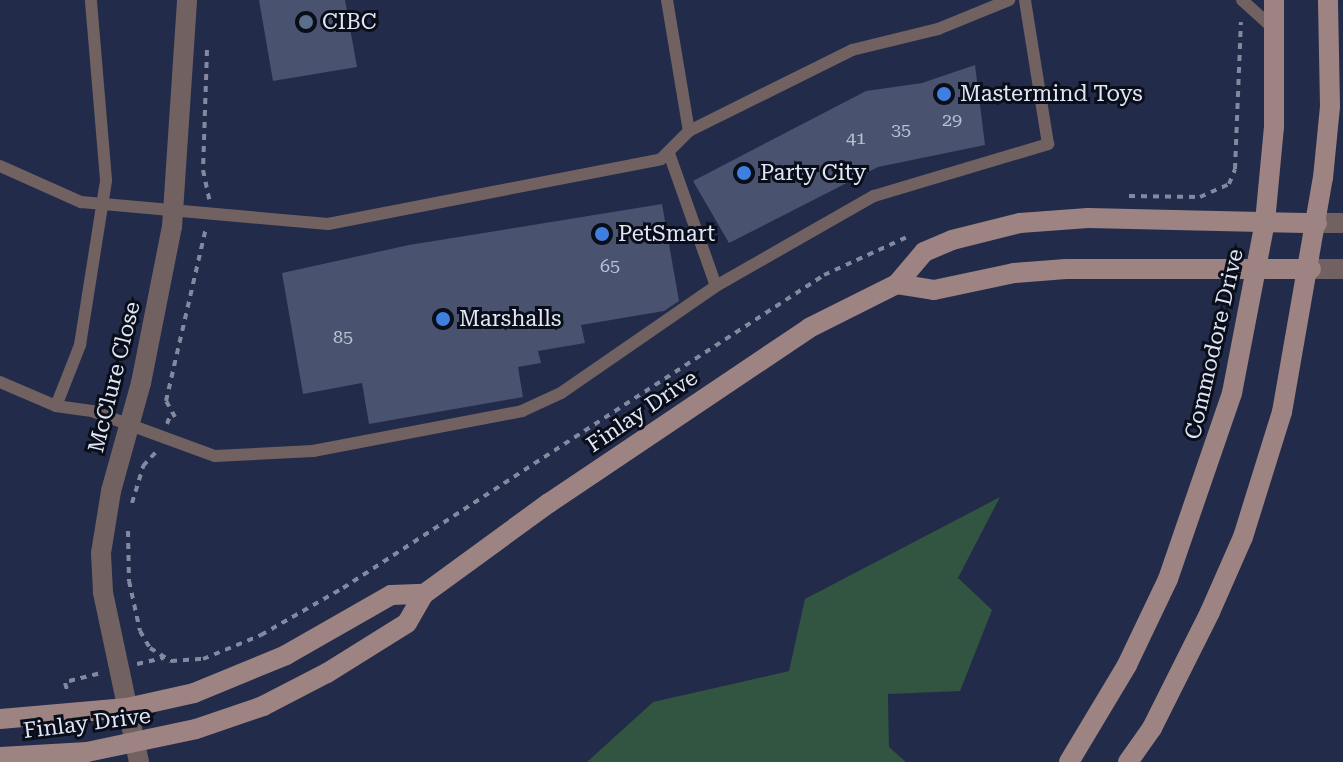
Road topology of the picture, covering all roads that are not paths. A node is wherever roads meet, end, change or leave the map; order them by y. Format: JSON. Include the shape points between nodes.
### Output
{"nodes":[{"id":1,"x":91,"y":0,"type":"edge"},
{"id":2,"x":187,"y":0,"type":"edge"},
{"id":3,"x":667,"y":0,"type":"edge"},
{"id":4,"x":1009,"y":0,"type":"edge"},
{"id":5,"x":1025,"y":0,"type":"edge"},
{"id":6,"x":1242,"y":0,"type":"edge"},
{"id":7,"x":1274,"y":0,"type":"edge"},
{"id":8,"x":1328,"y":0,"type":"edge"},
{"id":9,"x":1274,"y":29,"type":"junction"},
{"id":10,"x":689,"y":131,"type":"junction"},
{"id":11,"x":670,"y":156,"type":"junction"},
{"id":12,"x":0,"y":166,"type":"edge"},
{"id":13,"x":99,"y":205,"type":"junction"},
{"id":14,"x":173,"y":213,"type":"junction"},
{"id":15,"x":1265,"y":222,"type":"junction"},
{"id":16,"x":1317,"y":223,"type":"junction"},
{"id":17,"x":1343,"y":223,"type":"edge"},
{"id":18,"x":1258,"y":268,"type":"junction"},
{"id":19,"x":1311,"y":269,"type":"junction"},
{"id":20,"x":1343,"y":269,"type":"edge"},
{"id":21,"x":897,"y":284,"type":"junction"},
{"id":22,"x":716,"y":286,"type":"junction"},
{"id":23,"x":0,"y":382,"type":"edge"},
{"id":24,"x":56,"y":406,"type":"junction"},
{"id":25,"x":130,"y":425,"type":"junction"},
{"id":26,"x":424,"y":594,"type":"junction"},
{"id":27,"x":127,"y":708,"type":"junction"},
{"id":28,"x":0,"y":719,"type":"edge"},
{"id":29,"x":137,"y":753,"type":"edge"},
{"id":30,"x":0,"y":757,"type":"edge"},
{"id":31,"x":1069,"y":762,"type":"edge"},
{"id":32,"x":1128,"y":762,"type":"edge"}],
"edges":[{"from":1,"to":13,"type":"lane","via":[[105,136],[106,180]]},
{"from":2,"to":14,"type":"street","name":"McClure Close"},
{"from":3,"to":10,"type":"lane"},
{"from":4,"to":10,"type":"lane","via":[[938,29],[852,50]]},
{"from":5,"to":22,"type":"lane","via":[[1048,144],[874,196]]},
{"from":6,"to":9,"type":"lane"},
{"from":7,"to":9,"type":"street","name":"Commodore Drive"},
{"from":8,"to":16,"type":"street","via":[[1330,106]]},
{"from":9,"to":15,"type":"street","name":"Commodore Drive","via":[[1274,127]]},
{"from":10,"to":11,"type":"lane"},
{"from":11,"to":14,"type":"lane","via":[[636,167],[328,224]]},
{"from":11,"to":22,"type":"lane"},
{"from":12,"to":13,"type":"lane"},
{"from":13,"to":14,"type":"lane"},
{"from":13,"to":24,"type":"lane","via":[[93,279],[80,345]]},
{"from":14,"to":25,"type":"street","name":"McClure Close"},
{"from":15,"to":16,"type":"street","name":"Finlay Drive"},
{"from":15,"to":18,"type":"street","name":"Commodore Drive"},
{"from":15,"to":21,"type":"street","name":"Finlay Drive","via":[[1088,218],[1020,223],[973,232],[924,252]]},
{"from":16,"to":17,"type":"street"},
{"from":16,"to":19,"type":"street"},
{"from":18,"to":19,"type":"street"},
{"from":18,"to":21,"type":"street","via":[[1066,269],[1014,273],[934,290]]},
{"from":18,"to":31,"type":"street","name":"Commodore Drive","via":[[1232,393],[1168,579],[1127,665]]},
{"from":19,"to":20,"type":"street"},
{"from":19,"to":32,"type":"street","via":[[1282,412],[1243,537],[1174,686]]},
{"from":21,"to":26,"type":"street","name":"Finlay Drive","via":[[809,328]]},
{"from":22,"to":25,"type":"lane","via":[[561,393],[522,411],[268,456],[215,456]]},
{"from":23,"to":24,"type":"lane"},
{"from":24,"to":25,"type":"lane","via":[[92,411]]},
{"from":25,"to":27,"type":"street","name":"McClure Close","via":[[101,553],[103,592]]},
{"from":26,"to":27,"type":"street","name":"Finlay Drive","via":[[391,595],[316,640],[225,682]]},
{"from":26,"to":29,"type":"street","name":"Finlay Drive","via":[[407,623],[296,690]]},
{"from":27,"to":28,"type":"street","name":"Finlay Drive"},
{"from":27,"to":29,"type":"street","name":"McClure Close"},
{"from":29,"to":30,"type":"street","name":"Finlay Drive"}]}
